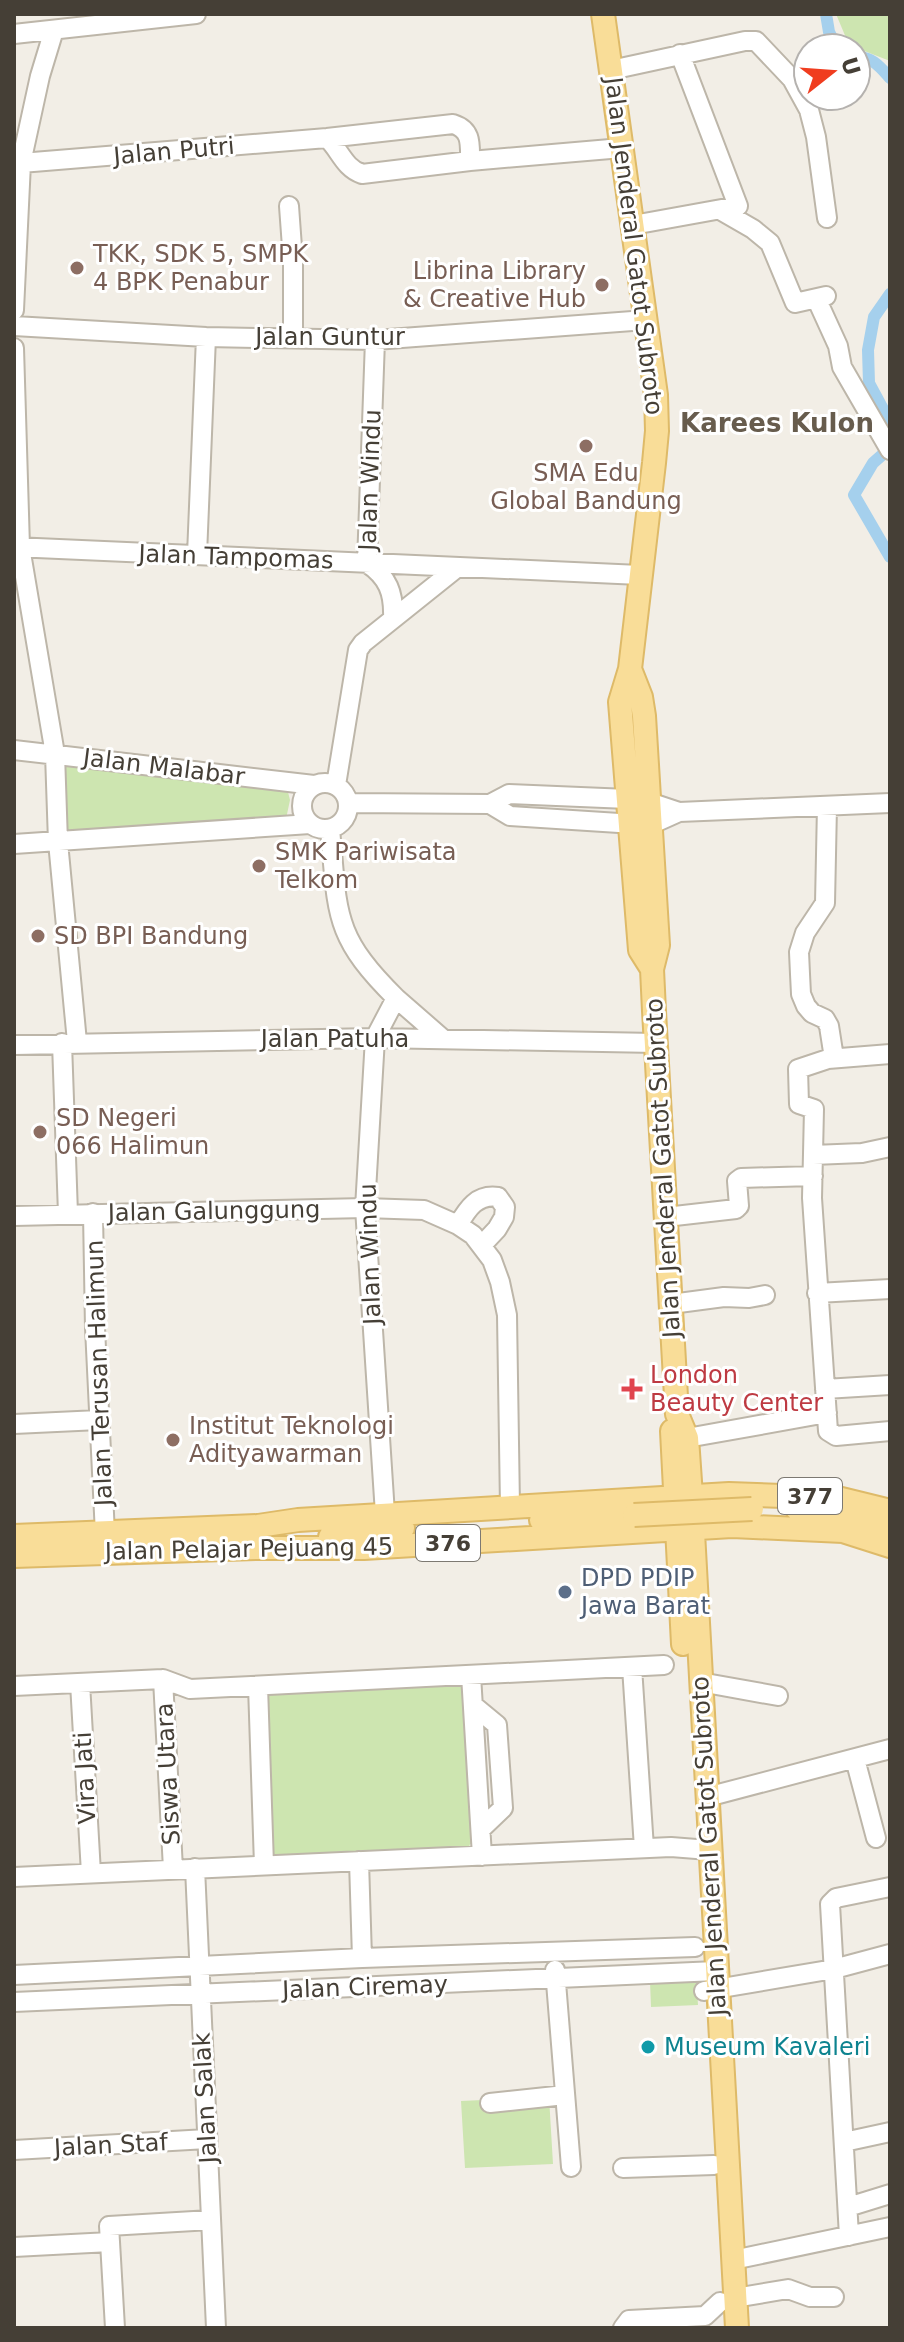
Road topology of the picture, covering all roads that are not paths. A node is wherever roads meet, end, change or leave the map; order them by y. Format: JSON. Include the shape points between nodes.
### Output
{"nodes":[{"id":1,"x":603,"y":14,"type":"edge"},
{"id":2,"x":187,"y":15,"type":"edge"},
{"id":3,"x":54,"y":30,"type":"junction"},
{"id":4,"x":14,"y":34,"type":"edge"},
{"id":5,"x":680,"y":54,"type":"junction"},
{"id":6,"x":611,"y":70,"type":"junction"},
{"id":7,"x":327,"y":138,"type":"junction"},
{"id":8,"x":622,"y":148,"type":"junction"},
{"id":9,"x":470,"y":161,"type":"junction"},
{"id":10,"x":21,"y":163,"type":"junction"},
{"id":11,"x":289,"y":206,"type":"dead end"},
{"id":12,"x":720,"y":210,"type":"junction"},
{"id":13,"x":827,"y":218,"type":"dead end"},
{"id":14,"x":633,"y":225,"type":"junction"},
{"id":15,"x":14,"y":310,"type":"edge"},
{"id":16,"x":646,"y":320,"type":"junction"},
{"id":17,"x":14,"y":326,"type":"edge"},
{"id":18,"x":206,"y":337,"type":"junction"},
{"id":19,"x":293,"y":338,"type":"junction"},
{"id":20,"x":375,"y":340,"type":"junction"},
{"id":21,"x":14,"y":348,"type":"edge"},
{"id":22,"x":888,"y":446,"type":"edge"},
{"id":23,"x":17,"y":547,"type":"edge"},
{"id":24,"x":197,"y":555,"type":"junction"},
{"id":25,"x":367,"y":563,"type":"junction"},
{"id":26,"x":458,"y":567,"type":"junction"},
{"id":27,"x":640,"y":575,"type":"junction"},
{"id":28,"x":393,"y":618,"type":"junction"},
{"id":29,"x":14,"y":750,"type":"edge"},
{"id":30,"x":55,"y":754,"type":"junction"},
{"id":31,"x":314,"y":785,"type":"junction"},
{"id":32,"x":336,"y":785,"type":"junction"},
{"id":33,"x":638,"y":800,"type":"junction"},
{"id":34,"x":348,"y":803,"type":"junction"},
{"id":35,"x":890,"y":803,"type":"edge"},
{"id":36,"x":490,"y":804,"type":"junction"},
{"id":37,"x":827,"y":806,"type":"junction"},
{"id":38,"x":679,"y":812,"type":"junction"},
{"id":39,"x":310,"y":824,"type":"junction"},
{"id":40,"x":640,"y":825,"type":"junction"},
{"id":41,"x":330,"y":829,"type":"junction"},
{"id":42,"x":58,"y":842,"type":"junction"},
{"id":43,"x":14,"y":844,"type":"edge"},
{"id":44,"x":396,"y":998,"type":"junction"},
{"id":45,"x":375,"y":1038,"type":"junction"},
{"id":46,"x":443,"y":1039,"type":"junction"},
{"id":47,"x":69,"y":1042,"type":"junction"},
{"id":48,"x":656,"y":1043,"type":"junction"},
{"id":49,"x":14,"y":1045,"type":"edge"},
{"id":50,"x":890,"y":1054,"type":"edge"},
{"id":51,"x":834,"y":1058,"type":"junction"},
{"id":52,"x":890,"y":1147,"type":"edge"},
{"id":53,"x":813,"y":1155,"type":"junction"},
{"id":54,"x":813,"y":1176,"type":"junction"},
{"id":55,"x":365,"y":1208,"type":"junction"},
{"id":56,"x":93,"y":1213,"type":"junction"},
{"id":57,"x":68,"y":1214,"type":"junction"},
{"id":58,"x":14,"y":1216,"type":"edge"},
{"id":59,"x":666,"y":1217,"type":"junction"},
{"id":60,"x":458,"y":1225,"type":"junction"},
{"id":61,"x":482,"y":1245,"type":"junction"},
{"id":62,"x":890,"y":1289,"type":"edge"},
{"id":63,"x":817,"y":1293,"type":"junction"},
{"id":64,"x":765,"y":1295,"type":"dead end"},
{"id":65,"x":671,"y":1304,"type":"junction"},
{"id":66,"x":890,"y":1385,"type":"edge"},
{"id":67,"x":825,"y":1389,"type":"junction"},
{"id":68,"x":827,"y":1413,"type":"junction"},
{"id":69,"x":99,"y":1420,"type":"junction"},
{"id":70,"x":14,"y":1424,"type":"edge"},
{"id":71,"x":890,"y":1431,"type":"edge"},
{"id":72,"x":682,"y":1443,"type":"junction"},
{"id":73,"x":729,"y":1494,"type":"junction"},
{"id":74,"x":682,"y":1497,"type":"junction"},
{"id":75,"x":510,"y":1507,"type":"junction"},
{"id":76,"x":752,"y":1509,"type":"joint"},
{"id":77,"x":890,"y":1511,"type":"edge"},
{"id":78,"x":636,"y":1515,"type":"junction"},
{"id":79,"x":382,"y":1522,"type":"junction"},
{"id":80,"x":732,"y":1526,"type":"junction"},
{"id":81,"x":890,"y":1527,"type":"edge"},
{"id":82,"x":684,"y":1529,"type":"junction"},
{"id":83,"x":105,"y":1534,"type":"junction"},
{"id":84,"x":14,"y":1536,"type":"edge"},
{"id":85,"x":257,"y":1537,"type":"junction"},
{"id":86,"x":890,"y":1546,"type":"edge"},
{"id":87,"x":14,"y":1556,"type":"edge"},
{"id":88,"x":686,"y":1569,"type":"junction"},
{"id":89,"x":664,"y":1665,"type":"dead end"},
{"id":90,"x":632,"y":1667,"type":"junction"},
{"id":91,"x":471,"y":1675,"type":"junction"},
{"id":92,"x":163,"y":1679,"type":"junction"},
{"id":93,"x":700,"y":1682,"type":"junction"},
{"id":94,"x":80,"y":1683,"type":"junction"},
{"id":95,"x":14,"y":1686,"type":"edge"},
{"id":96,"x":258,"y":1686,"type":"junction"},
{"id":97,"x":778,"y":1696,"type":"dead end"},
{"id":98,"x":890,"y":1749,"type":"edge"},
{"id":99,"x":855,"y":1759,"type":"junction"},
{"id":100,"x":707,"y":1797,"type":"junction"},
{"id":101,"x":876,"y":1838,"type":"dead end"},
{"id":102,"x":644,"y":1848,"type":"junction"},
{"id":103,"x":703,"y":1850,"type":"junction"},
{"id":104,"x":482,"y":1856,"type":"junction"},
{"id":105,"x":359,"y":1861,"type":"junction"},
{"id":106,"x":264,"y":1865,"type":"junction"},
{"id":107,"x":195,"y":1868,"type":"junction"},
{"id":108,"x":173,"y":1869,"type":"junction"},
{"id":109,"x":91,"y":1873,"type":"junction"},
{"id":110,"x":14,"y":1877,"type":"edge"},
{"id":111,"x":890,"y":1887,"type":"edge"},
{"id":112,"x":695,"y":1947,"type":"dead end"},
{"id":113,"x":553,"y":1951,"type":"junction"},
{"id":114,"x":890,"y":1954,"type":"edge"},
{"id":115,"x":362,"y":1958,"type":"junction"},
{"id":116,"x":199,"y":1966,"type":"junction"},
{"id":117,"x":834,"y":1969,"type":"junction"},
{"id":118,"x":14,"y":1975,"type":"edge"},
{"id":119,"x":556,"y":1979,"type":"junction"},
{"id":120,"x":710,"y":1981,"type":"junction"},
{"id":121,"x":201,"y":1994,"type":"junction"},
{"id":122,"x":14,"y":2002,"type":"edge"},
{"id":123,"x":565,"y":2095,"type":"junction"},
{"id":124,"x":490,"y":2103,"type":"dead end"},
{"id":125,"x":890,"y":2132,"type":"edge"},
{"id":126,"x":207,"y":2139,"type":"junction"},
{"id":127,"x":844,"y":2142,"type":"junction"},
{"id":128,"x":14,"y":2150,"type":"edge"},
{"id":129,"x":714,"y":2165,"type":"junction"},
{"id":130,"x":571,"y":2167,"type":"dead end"},
{"id":131,"x":623,"y":2168,"type":"dead end"},
{"id":132,"x":890,"y":2194,"type":"edge"},
{"id":133,"x":848,"y":2207,"type":"junction"},
{"id":134,"x":211,"y":2220,"type":"junction"},
{"id":135,"x":890,"y":2227,"type":"edge"},
{"id":136,"x":849,"y":2236,"type":"junction"},
{"id":137,"x":110,"y":2242,"type":"junction"},
{"id":138,"x":14,"y":2247,"type":"edge"},
{"id":139,"x":733,"y":2260,"type":"junction"},
{"id":140,"x":834,"y":2297,"type":"dead end"},
{"id":141,"x":728,"y":2300,"type":"junction"},
{"id":142,"x":115,"y":2328,"type":"edge"},
{"id":143,"x":216,"y":2328,"type":"edge"},
{"id":144,"x":623,"y":2328,"type":"edge"},
{"id":145,"x":721,"y":2328,"type":"edge"},
{"id":146,"x":737,"y":2328,"type":"edge"}],
"edges":[{"from":1,"to":6,"type":"main road","name":"Jalan Jenderal Gatot Subroto"},
{"from":2,"to":3,"type":"street"},
{"from":3,"to":4,"type":"street"},
{"from":3,"to":10,"type":"street"},
{"from":5,"to":6,"type":"street"},
{"from":5,"to":12,"type":"street","via":[[738,206]]},
{"from":5,"to":13,"type":"street","via":[[756,41],[792,79],[816,137]]},
{"from":6,"to":8,"type":"main road","name":"Jalan Jenderal Gatot Subroto"},
{"from":7,"to":9,"type":"street","via":[[349,168],[362,174]]},
{"from":7,"to":9,"type":"street","name":"Jalan Putri","via":[[453,124],[470,137]]},
{"from":7,"to":10,"type":"street","name":"Jalan Putri"},
{"from":8,"to":9,"type":"street"},
{"from":8,"to":14,"type":"main road","name":"Jalan Jenderal Gatot Subroto"},
{"from":10,"to":15,"type":"street"},
{"from":11,"to":19,"type":"street"},
{"from":12,"to":14,"type":"street"},
{"from":12,"to":22,"type":"street","via":[[770,243],[795,303],[822,298],[842,367]]},
{"from":14,"to":16,"type":"main road","name":"Jalan Jenderal Gatot Subroto"},
{"from":16,"to":20,"type":"street","name":"Jalan Guntur"},
{"from":16,"to":27,"type":"main road","name":"Jalan Jenderal Gatot Subroto","via":[[657,431]]},
{"from":17,"to":18,"type":"street","name":"Jalan Guntur"},
{"from":18,"to":19,"type":"street","name":"Jalan Guntur"},
{"from":18,"to":24,"type":"street"},
{"from":19,"to":20,"type":"street","name":"Jalan Guntur"},
{"from":20,"to":25,"type":"street","name":"Jalan Windu"},
{"from":21,"to":23,"type":"street"},
{"from":23,"to":24,"type":"street","name":"Jalan Tampomas"},
{"from":23,"to":30,"type":"street"},
{"from":24,"to":25,"type":"street","name":"Jalan Tampomas"},
{"from":25,"to":26,"type":"street","name":"Jalan Tampomas"},
{"from":25,"to":28,"type":"street","name":"Jalan Windu","via":[[386,580],[394,599]]},
{"from":26,"to":27,"type":"street","name":"Jalan Tampomas"},
{"from":26,"to":28,"type":"street"},
{"from":27,"to":33,"type":"main road","name":"Jalan Jenderal Gatot Subroto","via":[[630,669],[620,702]]},
{"from":28,"to":32,"type":"street","via":[[358,650]]},
{"from":29,"to":30,"type":"street","name":"Jalan Malabar"},
{"from":30,"to":31,"type":"street","name":"Jalan Malabar"},
{"from":30,"to":42,"type":"street"},
{"from":31,"to":32,"type":"street"},
{"from":31,"to":39,"type":"street","via":[[302,807]]},
{"from":32,"to":34,"type":"street"},
{"from":33,"to":36,"type":"street","via":[[509,794]]},
{"from":33,"to":38,"type":"street"},
{"from":33,"to":40,"type":"main road","name":"Jalan Jenderal Gatot Subroto"},
{"from":34,"to":36,"type":"street"},
{"from":34,"to":41,"type":"street","via":[[342,822]]},
{"from":35,"to":37,"type":"street"},
{"from":36,"to":40,"type":"street","via":[[510,816]]},
{"from":37,"to":38,"type":"street"},
{"from":37,"to":51,"type":"street","via":[[825,903],[799,952],[801,994],[812,1013],[829,1026]]},
{"from":38,"to":40,"type":"street"},
{"from":39,"to":41,"type":"street"},
{"from":39,"to":42,"type":"street"},
{"from":40,"to":48,"type":"main road","name":"Jalan Jenderal Gatot Subroto","via":[[640,950],[652,969]]},
{"from":41,"to":44,"type":"street","via":[[342,926],[352,948]]},
{"from":42,"to":43,"type":"street"},
{"from":42,"to":47,"type":"street"},
{"from":44,"to":45,"type":"street","name":"Jalan Windu"},
{"from":44,"to":46,"type":"street"},
{"from":45,"to":46,"type":"street","name":"Jalan Patuha"},
{"from":45,"to":47,"type":"street","name":"Jalan Patuha"},
{"from":45,"to":55,"type":"street","name":"Jalan Windu"},
{"from":46,"to":48,"type":"street","name":"Jalan Patuha"},
{"from":47,"to":49,"type":"street","name":"Jalan Patuha"},
{"from":47,"to":57,"type":"street"},
{"from":48,"to":59,"type":"main road","name":"Jalan Jenderal Gatot Subroto"},
{"from":50,"to":51,"type":"street"},
{"from":51,"to":53,"type":"street","via":[[798,1069],[799,1104],[814,1109]]},
{"from":52,"to":53,"type":"street"},
{"from":53,"to":54,"type":"street"},
{"from":54,"to":59,"type":"street","via":[[741,1178],[736,1209]]},
{"from":54,"to":63,"type":"street"},
{"from":55,"to":56,"type":"street","name":"Jalan Galunggung"},
{"from":55,"to":60,"type":"street","name":"Jalan Galunggung","via":[[424,1210]]},
{"from":55,"to":79,"type":"street","name":"Jalan Windu"},
{"from":56,"to":57,"type":"street","name":"Jalan Galunggung"},
{"from":56,"to":69,"type":"street","name":"Jalan Terusan Halimun"},
{"from":57,"to":58,"type":"street","name":"Jalan Galunggung"},
{"from":59,"to":65,"type":"main road","name":"Jalan Jenderal Gatot Subroto"},
{"from":60,"to":61,"type":"street","name":"Jalan Galunggung"},
{"from":60,"to":61,"type":"street","via":[[480,1198],[498,1197],[504,1217]]},
{"from":61,"to":75,"type":"street","name":"Jalan Galunggung","via":[[500,1282],[507,1315]]},
{"from":62,"to":63,"type":"street"},
{"from":63,"to":67,"type":"street"},
{"from":64,"to":65,"type":"street"},
{"from":65,"to":72,"type":"main road","name":"Jalan Jenderal Gatot Subroto","via":[[677,1414],[673,1426]]},
{"from":66,"to":67,"type":"street"},
{"from":67,"to":68,"type":"street"},
{"from":68,"to":71,"type":"street","via":[[833,1436]]},
{"from":68,"to":72,"type":"street"},
{"from":69,"to":70,"type":"street"},
{"from":69,"to":83,"type":"street","name":"Jalan Terusan Halimun"},
{"from":72,"to":73,"type":"main road","via":[[705,1474]]},
{"from":72,"to":74,"type":"main road","name":"Jalan Jenderal Gatot Subroto"},
{"from":72,"to":78,"type":"main road"},
{"from":73,"to":74,"type":"main road","number":"377"},
{"from":73,"to":77,"type":"main road","number":"377","via":[[837,1498]]},
{"from":74,"to":78,"type":"main road","name":"Jalan Pelajar Pejuang 45","number":"376"},
{"from":74,"to":82,"type":"main road","name":"Jalan Jenderal Gatot Subroto"},
{"from":75,"to":78,"type":"main road","name":"Jalan Pelajar Pejuang 45","number":"376"},
{"from":75,"to":79,"type":"main road","name":"Jalan Pelajar Pejuang 45","number":"376"},
{"from":76,"to":78,"type":"main road","number":"376","bridge":true},
{"from":76,"to":81,"type":"main road","number":"377","via":[[803,1509]]},
{"from":78,"to":79,"type":"main road","number":"376"},
{"from":78,"to":82,"type":"main road","name":"Jalan Pelajar Pejuang 45","number":"376"},
{"from":78,"to":85,"type":"main road","name":"Jalan Pelajar Pejuang 45","number":"376","via":[[364,1548]]},
{"from":78,"to":88,"type":"main road"},
{"from":79,"to":85,"type":"main road","number":"376"},
{"from":80,"to":82,"type":"main road","number":"377"},
{"from":80,"to":86,"type":"main road","number":"377","via":[[843,1531]]},
{"from":80,"to":88,"type":"main road","via":[[713,1537]]},
{"from":82,"to":88,"type":"main road","name":"Jalan Jenderal Gatot Subroto"},
{"from":83,"to":84,"type":"main road","name":"Jalan Pelajar Pejuang 45","number":"376"},
{"from":83,"to":85,"type":"main road","name":"Jalan Pelajar Pejuang 45","number":"376"},
{"from":85,"to":87,"type":"main road","name":"Jalan Pelajar Pejuang 45","number":"376"},
{"from":88,"to":93,"type":"main road","name":"Jalan Jenderal Gatot Subroto"},
{"from":88,"to":103,"type":"main road","name":"Jalan Jenderal Gatot Subroto"},
{"from":89,"to":90,"type":"street"},
{"from":90,"to":91,"type":"street"},
{"from":90,"to":102,"type":"street"},
{"from":91,"to":96,"type":"street"},
{"from":91,"to":104,"type":"street"},
{"from":92,"to":94,"type":"street"},
{"from":92,"to":96,"type":"street","via":[[190,1689]]},
{"from":92,"to":108,"type":"street","name":"Siswa Utara"},
{"from":93,"to":97,"type":"street"},
{"from":93,"to":100,"type":"main road","name":"Jalan Jenderal Gatot Subroto"},
{"from":94,"to":95,"type":"street"},
{"from":94,"to":109,"type":"street","name":"Vira Jati"},
{"from":96,"to":106,"type":"street"},
{"from":98,"to":99,"type":"street"},
{"from":99,"to":100,"type":"street"},
{"from":99,"to":101,"type":"street"},
{"from":100,"to":103,"type":"main road","name":"Jalan Jenderal Gatot Subroto"},
{"from":102,"to":103,"type":"street"},
{"from":102,"to":104,"type":"street"},
{"from":103,"to":120,"type":"main road","name":"Jalan Jenderal Gatot Subroto"},
{"from":104,"to":105,"type":"street"},
{"from":105,"to":106,"type":"street"},
{"from":105,"to":115,"type":"street"},
{"from":106,"to":107,"type":"street"},
{"from":107,"to":108,"type":"street"},
{"from":107,"to":116,"type":"street","name":"Jalan Salak"},
{"from":108,"to":109,"type":"street"},
{"from":109,"to":110,"type":"street"},
{"from":111,"to":117,"type":"street","via":[[832,1900]]},
{"from":112,"to":113,"type":"street","name":"Jalan Ciremay"},
{"from":113,"to":115,"type":"street","name":"Jalan Ciremay"},
{"from":113,"to":119,"type":"street"},
{"from":114,"to":117,"type":"street","name":"Jalan Ciremay"},
{"from":115,"to":116,"type":"street","name":"Jalan Ciremay"},
{"from":116,"to":118,"type":"street","name":"Jalan Ciremay"},
{"from":116,"to":121,"type":"street","name":"Jalan Salak"},
{"from":117,"to":120,"type":"street","name":"Jalan Ciremay"},
{"from":117,"to":127,"type":"street"},
{"from":119,"to":120,"type":"street","name":"Jalan Ciremay"},
{"from":119,"to":121,"type":"street","name":"Jalan Ciremay"},
{"from":119,"to":123,"type":"street"},
{"from":120,"to":129,"type":"main road","name":"Jalan Jenderal Gatot Subroto"},
{"from":120,"to":139,"type":"main road","name":"Jalan Jenderal Gatot Subroto"},
{"from":121,"to":122,"type":"street","name":"Jalan Ciremay"},
{"from":121,"to":126,"type":"street","name":"Jalan Salak"},
{"from":123,"to":124,"type":"street"},
{"from":123,"to":130,"type":"street"},
{"from":125,"to":127,"type":"street"},
{"from":126,"to":128,"type":"street","name":"Jalan Staf"},
{"from":126,"to":134,"type":"street","name":"Jalan Salak"},
{"from":127,"to":133,"type":"street"},
{"from":129,"to":131,"type":"street"},
{"from":129,"to":141,"type":"main road","name":"Jalan Jenderal Gatot Subroto"},
{"from":132,"to":133,"type":"street"},
{"from":133,"to":136,"type":"street"},
{"from":134,"to":137,"type":"street","via":[[109,2226]]},
{"from":134,"to":143,"type":"street","name":"Jalan Salak"},
{"from":135,"to":136,"type":"street"},
{"from":136,"to":139,"type":"street"},
{"from":137,"to":138,"type":"street"},
{"from":137,"to":142,"type":"street"},
{"from":139,"to":141,"type":"main road","name":"Jalan Jenderal Gatot Subroto"},
{"from":140,"to":141,"type":"street","via":[[810,2297],[788,2289]]},
{"from":141,"to":144,"type":"street","via":[[705,2316],[629,2320]]},
{"from":141,"to":145,"type":"main road","name":"Jalan Jenderal Gatot Subroto"},
{"from":141,"to":146,"type":"main road","name":"Jalan Jenderal Gatot Subroto"}]}
